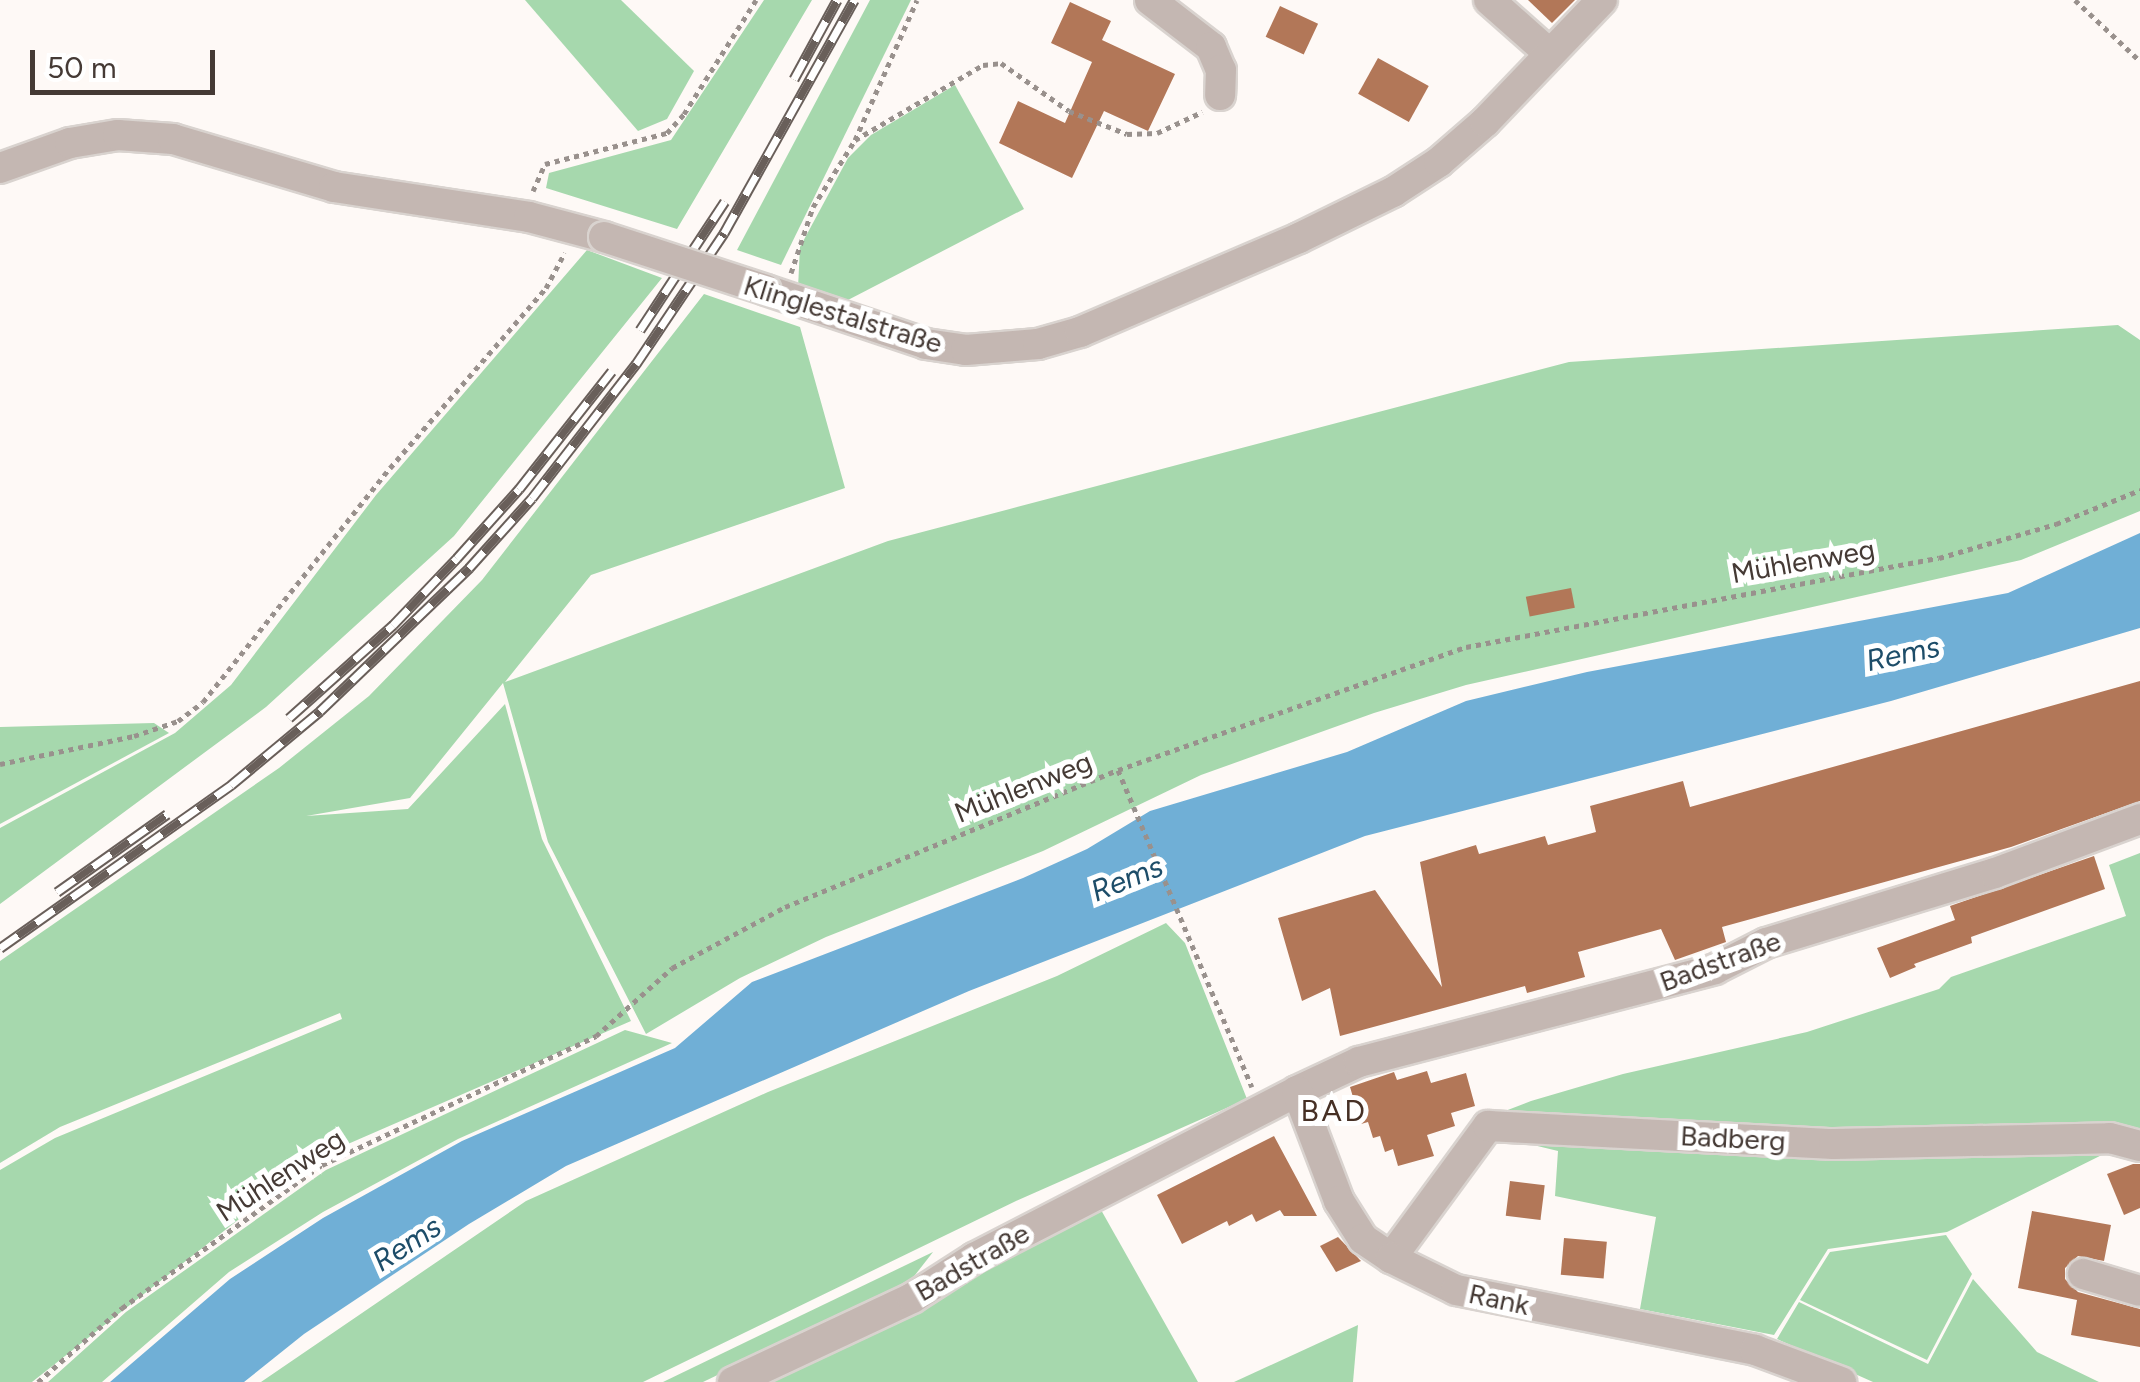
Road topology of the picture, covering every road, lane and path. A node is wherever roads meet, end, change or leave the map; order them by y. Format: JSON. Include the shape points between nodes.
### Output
{"nodes":[{"id":1,"x":756,"y":0,"type":"edge"},
{"id":2,"x":917,"y":0,"type":"edge"},
{"id":3,"x":1150,"y":0,"type":"edge"},
{"id":4,"x":1489,"y":0,"type":"edge"},
{"id":5,"x":1602,"y":0,"type":"edge"},
{"id":6,"x":2075,"y":0,"type":"edge"},
{"id":7,"x":1550,"y":54,"type":"junction"},
{"id":8,"x":2140,"y":60,"type":"edge"},
{"id":9,"x":1220,"y":96,"type":"joint"},
{"id":10,"x":855,"y":140,"type":"junction"},
{"id":11,"x":0,"y":168,"type":"edge"},
{"id":12,"x":529,"y":218,"type":"junction"},
{"id":13,"x":574,"y":228,"type":"junction"},
{"id":14,"x":778,"y":294,"type":"junction"},
{"id":15,"x":2140,"y":490,"type":"edge"},
{"id":16,"x":0,"y":764,"type":"edge"},
{"id":17,"x":1118,"y":770,"type":"junction"},
{"id":18,"x":2140,"y":820,"type":"edge"},
{"id":19,"x":1297,"y":1091,"type":"junction"},
{"id":20,"x":1261,"y":1108,"type":"junction"},
{"id":21,"x":2140,"y":1146,"type":"edge"},
{"id":22,"x":1391,"y":1258,"type":"junction"},
{"id":23,"x":2083,"y":1274,"type":"dead end"},
{"id":24,"x":2140,"y":1291,"type":"edge"},
{"id":25,"x":38,"y":1382,"type":"edge"},
{"id":26,"x":733,"y":1382,"type":"edge"},
{"id":27,"x":1841,"y":1382,"type":"edge"}],
"edges":[{"from":1,"to":12,"type":"path","via":[[667,132],[545,164],[534,183]]},
{"from":2,"to":10,"type":"path"},
{"from":3,"to":9,"type":"street","via":[[1212,47],[1221,70]]},
{"from":4,"to":7,"type":"street"},
{"from":5,"to":7,"type":"street","name":"Klinglestalstraße"},
{"from":6,"to":8,"type":"path"},
{"from":7,"to":14,"type":"street","name":"Klinglestalstraße","via":[[1486,122],[1393,192],[1080,332],[1038,344],[966,350],[926,344]]},
{"from":9,"to":10,"type":"path","via":[[1157,133],[1127,134],[1070,111],[1001,63],[982,65]]},
{"from":10,"to":14,"type":"path","via":[[813,207]]},
{"from":11,"to":12,"type":"street","name":"Klinglestalstraße","via":[[70,142],[118,135],[173,139],[334,187]]},
{"from":12,"to":13,"type":"street","name":"Klinglestalstraße"},
{"from":13,"to":14,"type":"street","name":"Klinglestalstraße","bridge":true},
{"from":13,"to":16,"type":"path","via":[[546,288],[390,468],[203,702],[178,721],[134,736]]},
{"from":15,"to":17,"type":"path","name":"Mühlenweg","via":[[2056,524],[1939,558],[1466,647]]},
{"from":17,"to":20,"type":"path"},
{"from":17,"to":25,"type":"path","name":"Mühlenweg","via":[[728,935],[672,968],[596,1036],[322,1165],[122,1308]]},
{"from":18,"to":19,"type":"street","name":"Badstraße","via":[[1995,873],[1766,943],[1715,969],[1360,1062]]},
{"from":19,"to":20,"type":"street"},
{"from":19,"to":22,"type":"street","name":"Rank","via":[[1339,1201],[1363,1239]]},
{"from":20,"to":26,"type":"street","name":"Badstraße","via":[[974,1258],[912,1298]]},
{"from":21,"to":22,"type":"street","name":"Badberg","via":[[2110,1138],[1834,1144],[1488,1126]]},
{"from":22,"to":27,"type":"street","name":"Rank","via":[[1456,1290],[1728,1344]]},
{"from":23,"to":24,"type":"street"}]}
